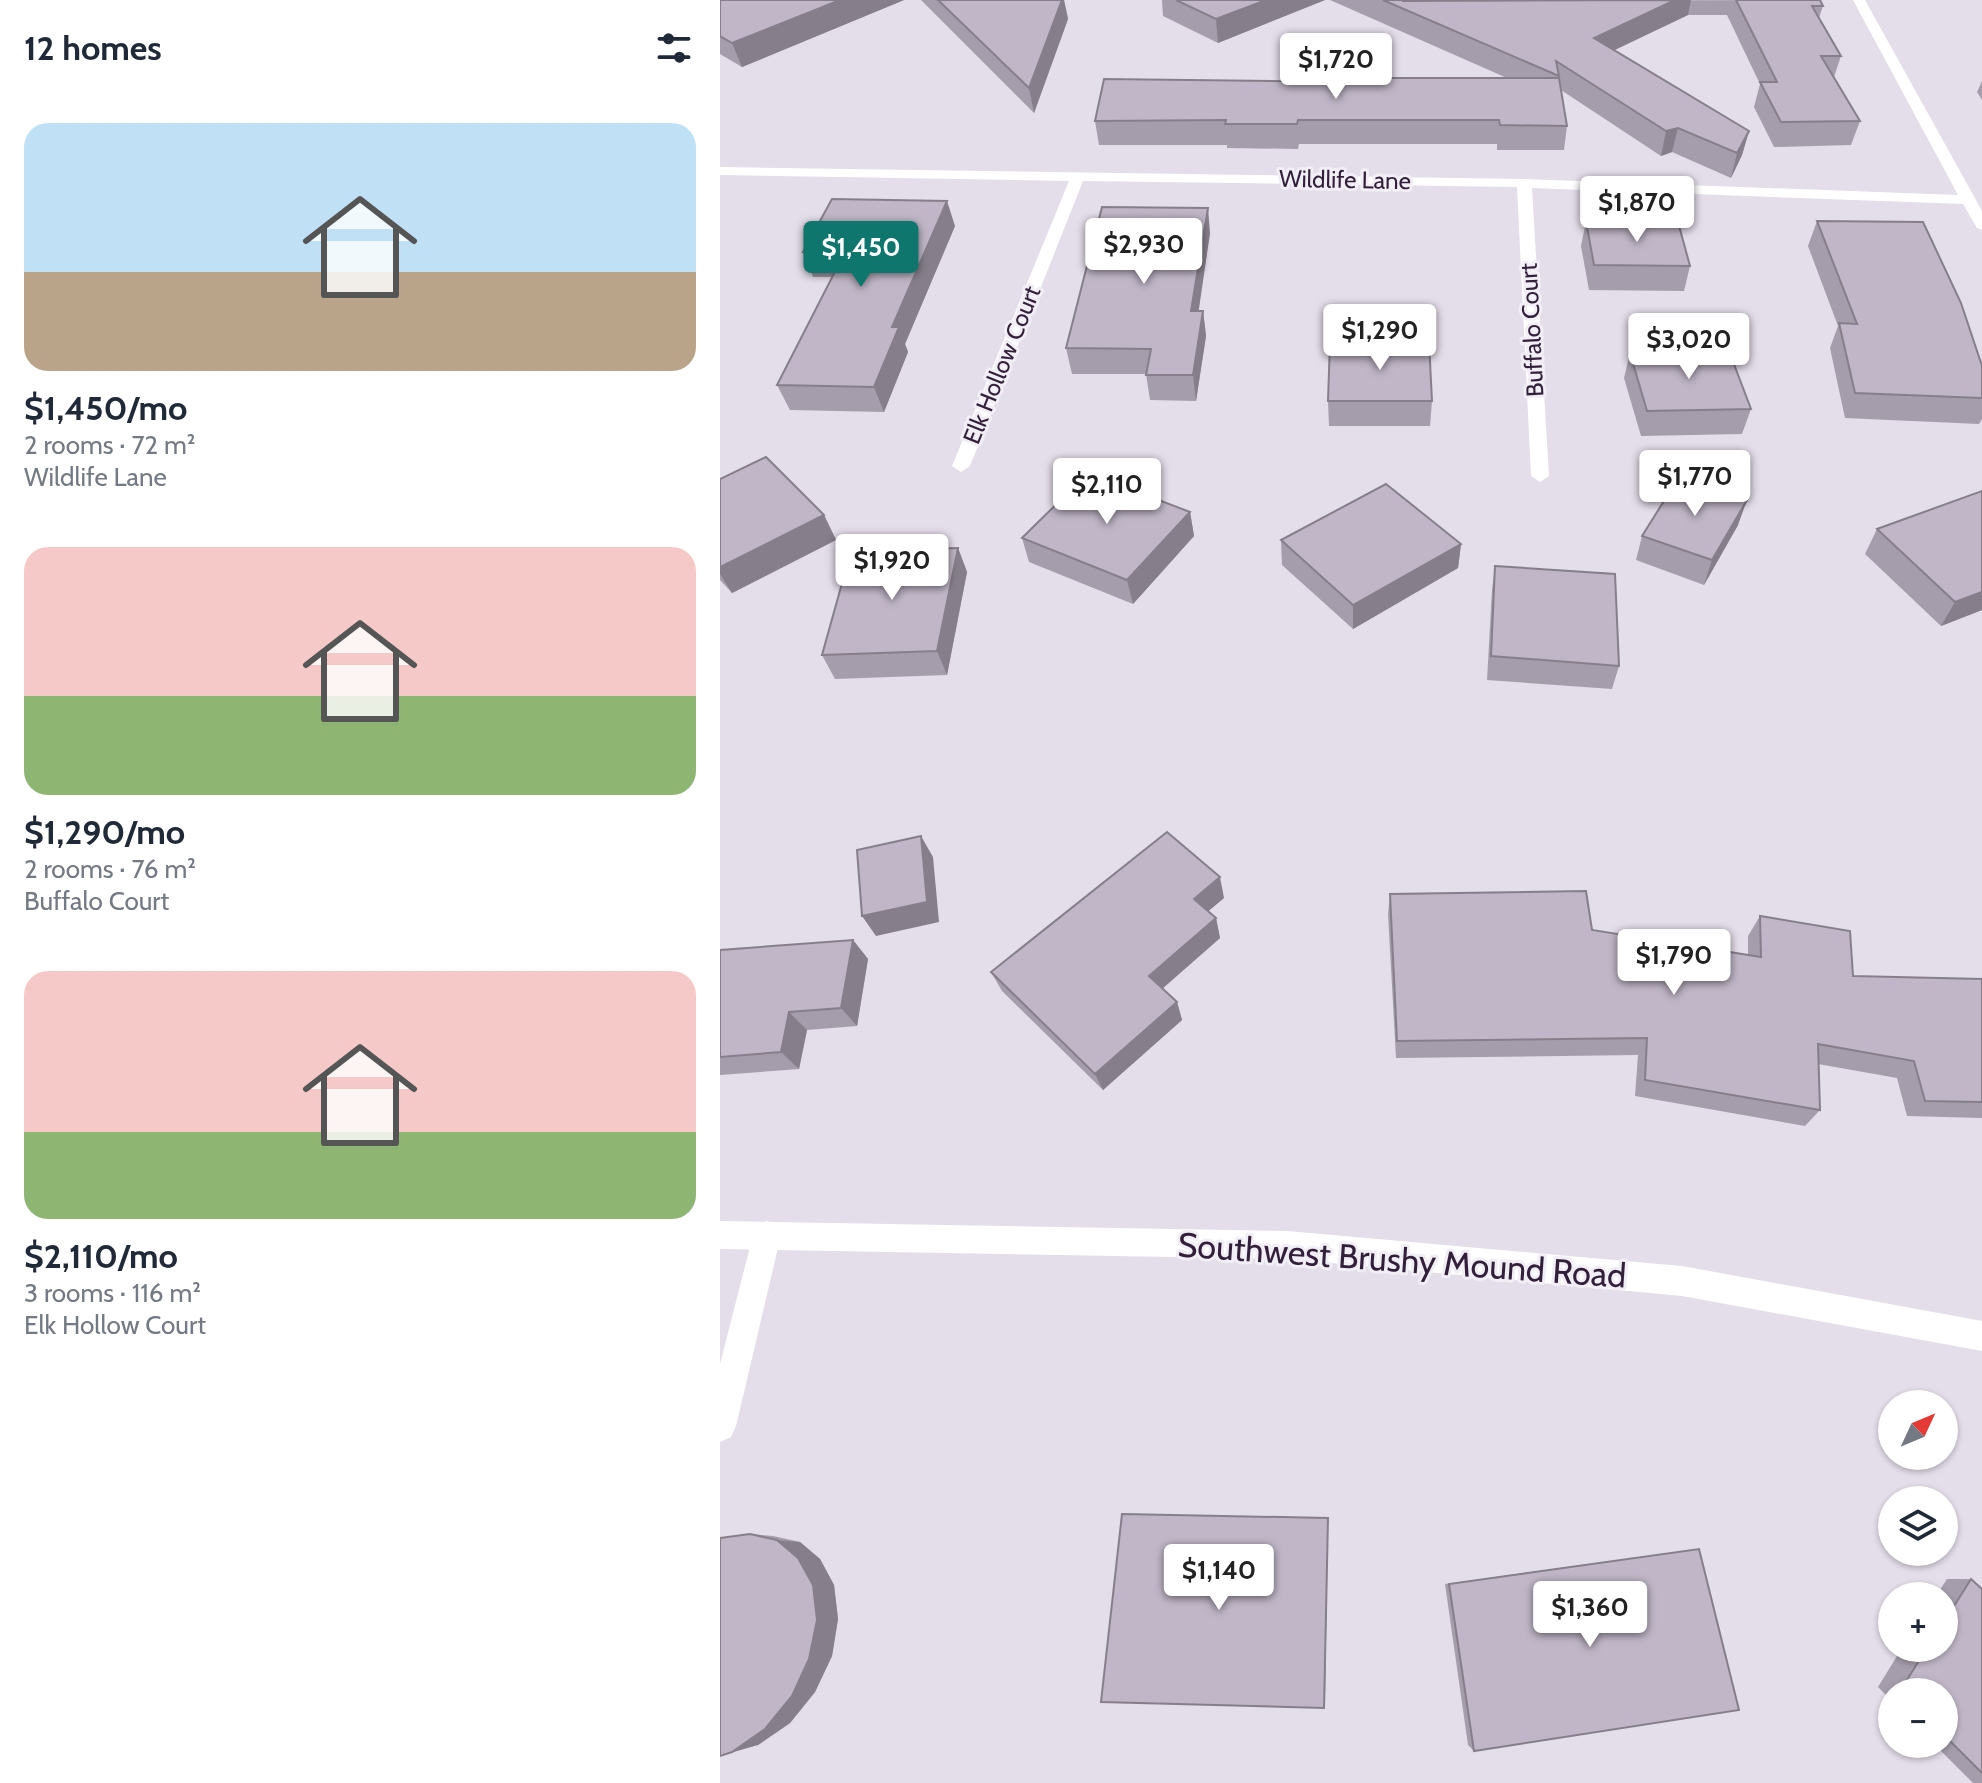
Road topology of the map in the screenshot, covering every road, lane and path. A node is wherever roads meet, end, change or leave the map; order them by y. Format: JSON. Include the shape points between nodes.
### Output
{"nodes":[{"id":1,"x":1859,"y":0,"type":"edge"},
{"id":2,"x":720,"y":171,"type":"edge"},
{"id":3,"x":1078,"y":175,"type":"junction"},
{"id":4,"x":1524,"y":183,"type":"junction"},
{"id":5,"x":1969,"y":200,"type":"junction"},
{"id":6,"x":1982,"y":225,"type":"edge"},
{"id":7,"x":961,"y":466,"type":"dead end"},
{"id":8,"x":1540,"y":476,"type":"dead end"},
{"id":9,"x":720,"y":1235,"type":"edge"},
{"id":10,"x":767,"y":1235,"type":"junction"},
{"id":11,"x":1982,"y":1336,"type":"edge"},
{"id":12,"x":720,"y":1426,"type":"edge"}],
"edges":[{"from":1,"to":5,"type":"street"},
{"from":2,"to":3,"type":"street","name":"Wildlife Lane"},
{"from":3,"to":4,"type":"street","name":"Wildlife Lane"},
{"from":3,"to":7,"type":"street","name":"Elk Hollow Court"},
{"from":4,"to":5,"type":"street","name":"Wildlife Lane"},
{"from":4,"to":8,"type":"street","name":"Buffalo Court"},
{"from":5,"to":6,"type":"street"},
{"from":9,"to":10,"type":"street","name":"Southwest Brushy Mound Road"},
{"from":10,"to":11,"type":"street","name":"Southwest Brushy Mound Road","via":[[1288,1245],[1682,1281]]},
{"from":10,"to":12,"type":"street"}]}
